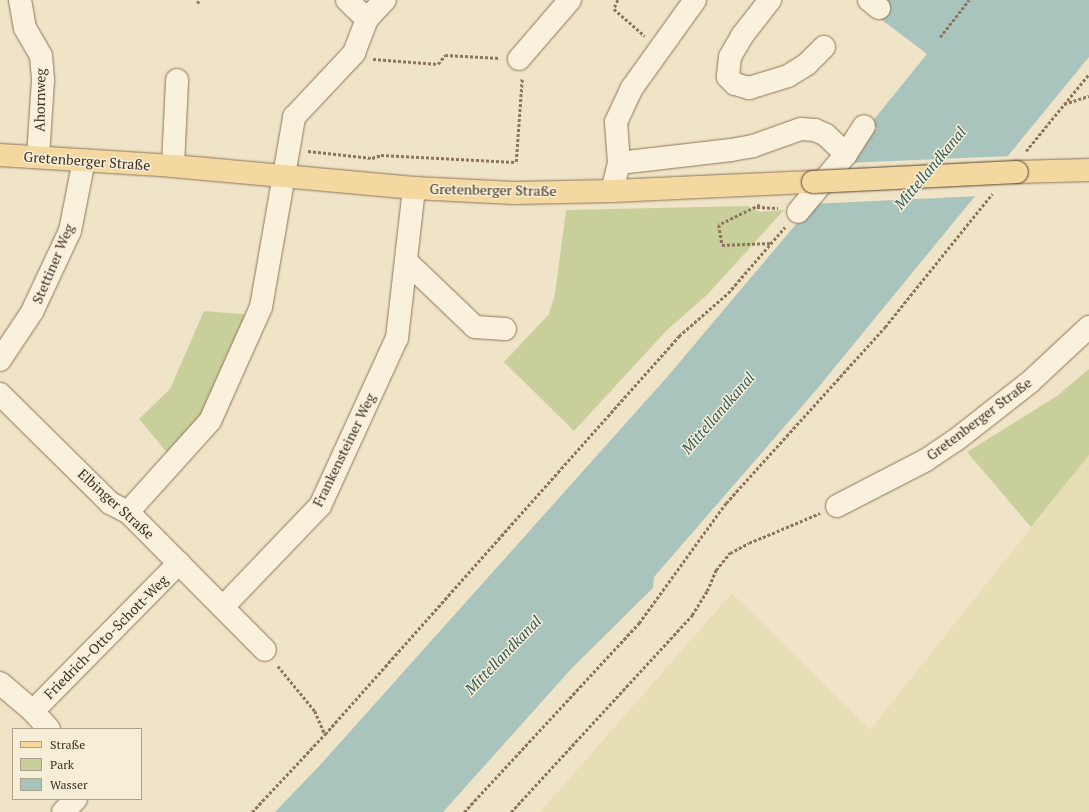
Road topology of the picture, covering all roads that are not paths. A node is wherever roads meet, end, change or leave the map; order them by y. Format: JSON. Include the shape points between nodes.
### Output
{"nodes":[{"id":1,"x":20,"y":0,"type":"edge"},
{"id":2,"x":347,"y":0,"type":"edge"},
{"id":3,"x":385,"y":0,"type":"edge"},
{"id":4,"x":570,"y":0,"type":"edge"},
{"id":5,"x":695,"y":0,"type":"edge"},
{"id":6,"x":770,"y":0,"type":"edge"},
{"id":7,"x":367,"y":19,"type":"junction"},
{"id":8,"x":824,"y":47,"type":"dead end"},
{"id":9,"x":519,"y":59,"type":"road end"},
{"id":10,"x":177,"y":80,"type":"dead end"},
{"id":11,"x":864,"y":126,"type":"dead end"},
{"id":12,"x":846,"y":154,"type":"junction"},
{"id":13,"x":0,"y":155,"type":"edge"},
{"id":14,"x":38,"y":157,"type":"junction"},
{"id":15,"x":84,"y":160,"type":"junction"},
{"id":16,"x":619,"y":162,"type":"junction"},
{"id":17,"x":173,"y":166,"type":"junction"},
{"id":18,"x":1089,"y":170,"type":"edge"},
{"id":19,"x":284,"y":177,"type":"junction"},
{"id":20,"x":414,"y":188,"type":"junction"},
{"id":21,"x":612,"y":191,"type":"junction"},
{"id":22,"x":798,"y":212,"type":"road end"},
{"id":23,"x":407,"y":262,"type":"junction"},
{"id":24,"x":1089,"y":327,"type":"edge"},
{"id":25,"x":505,"y":329,"type":"dead end"},
{"id":26,"x":0,"y":360,"type":"edge"},
{"id":27,"x":0,"y":394,"type":"edge"},
{"id":28,"x":837,"y":506,"type":"road end"},
{"id":29,"x":128,"y":512,"type":"junction"},
{"id":30,"x":179,"y":563,"type":"junction"},
{"id":31,"x":223,"y":607,"type":"junction"},
{"id":32,"x":265,"y":650,"type":"road end"},
{"id":33,"x":0,"y":683,"type":"edge"},
{"id":34,"x":32,"y":712,"type":"junction"},
{"id":35,"x":48,"y":728,"type":"edge"},
{"id":36,"x":75,"y":800,"type":"edge"},
{"id":37,"x":63,"y":812,"type":"edge"}],
"edges":[{"from":1,"to":14,"type":"street","name":"Ahornweg","via":[[25,28],[40,56],[43,80]]},
{"from":2,"to":7,"type":"street"},
{"from":3,"to":7,"type":"street"},
{"from":4,"to":9,"type":"street"},
{"from":5,"to":16,"type":"street","via":[[632,88],[619,115],[616,122]]},
{"from":6,"to":8,"type":"street","via":[[742,36],[730,57],[728,77],[735,84],[749,88],[788,76],[807,64]]},
{"from":7,"to":19,"type":"street","via":[[354,53],[294,117]]},
{"from":10,"to":17,"type":"street"},
{"from":11,"to":12,"type":"street"},
{"from":12,"to":16,"type":"street","via":[[826,135],[815,130],[801,129],[738,149]]},
{"from":12,"to":22,"type":"street"},
{"from":13,"to":14,"type":"main road","name":"Gretenberger Straße"},
{"from":14,"to":15,"type":"main road","name":"Gretenberger Straße"},
{"from":15,"to":17,"type":"main road","name":"Gretenberger Straße"},
{"from":15,"to":26,"type":"street","name":"Stettiner Weg","via":[[70,232],[32,312]]},
{"from":16,"to":21,"type":"street"},
{"from":17,"to":19,"type":"main road","name":"Gretenberger Straße"},
{"from":18,"to":21,"type":"main road","name":"Gretenberger Straße","bridge":true,"via":[[1020,163],[813,182]]},
{"from":19,"to":20,"type":"main road","name":"Gretenberger Straße"},
{"from":19,"to":29,"type":"street","via":[[261,307],[210,421]]},
{"from":20,"to":21,"type":"main road","name":"Gretenberger Straße","via":[[514,193]]},
{"from":20,"to":23,"type":"street","name":"Frankensteiner Weg"},
{"from":23,"to":25,"type":"street","via":[[475,327]]},
{"from":23,"to":31,"type":"street","name":"Frankensteiner Weg","via":[[397,338],[320,506]]},
{"from":24,"to":28,"type":"street","name":"Gretenberger Straße","via":[[1030,382],[956,440],[926,460]]},
{"from":27,"to":29,"type":"street","name":"Elbinger Straße","via":[[110,503]]},
{"from":29,"to":30,"type":"street","name":"Elbinger Straße"},
{"from":30,"to":31,"type":"street","name":"Elbinger Straße"},
{"from":30,"to":34,"type":"street","name":"Friedrich-Otto-Schott-Weg"},
{"from":31,"to":32,"type":"street","name":"Elbinger Straße"},
{"from":33,"to":34,"type":"street","name":"Friedrich-Otto-Schott-Weg"},
{"from":34,"to":35,"type":"street","name":"Friedrich-Otto-Schott-Weg"},
{"from":36,"to":37,"type":"street"}]}
